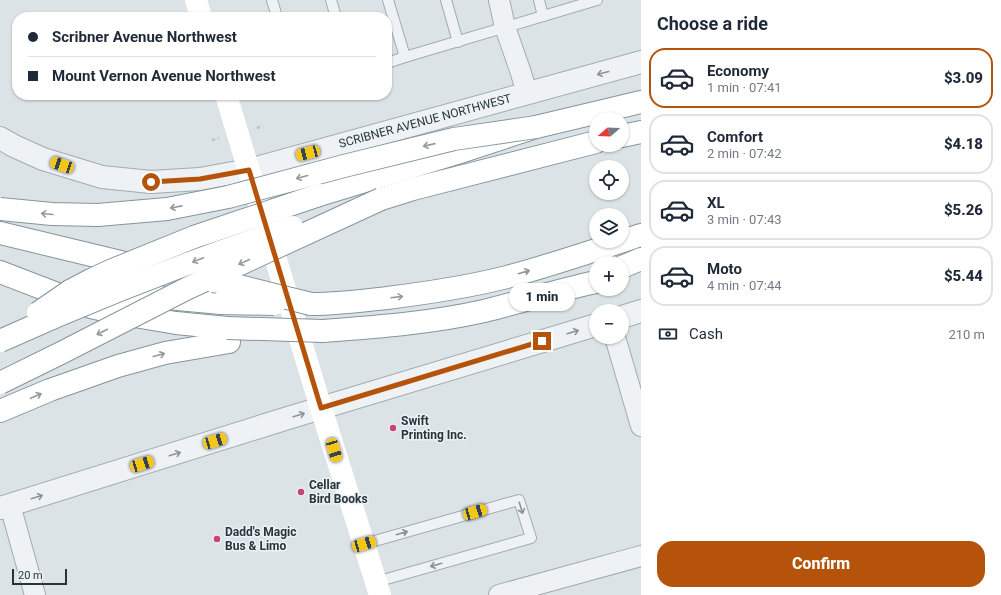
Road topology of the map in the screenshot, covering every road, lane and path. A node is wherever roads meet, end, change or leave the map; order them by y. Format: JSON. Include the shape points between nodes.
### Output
{"nodes":[{"id":1,"x":196,"y":0,"type":"edge"},
{"id":2,"x":272,"y":0,"type":"edge"},
{"id":3,"x":331,"y":0,"type":"edge"},
{"id":4,"x":388,"y":0,"type":"edge"},
{"id":5,"x":446,"y":0,"type":"edge"},
{"id":6,"x":499,"y":0,"type":"edge"},
{"id":7,"x":539,"y":0,"type":"edge"},
{"id":8,"x":597,"y":0,"type":"edge"},
{"id":9,"x":200,"y":12,"type":"edge"},
{"id":10,"x":276,"y":12,"type":"edge"},
{"id":11,"x":335,"y":12,"type":"edge"},
{"id":12,"x":392,"y":12,"type":"edge"},
{"id":13,"x":392,"y":13,"type":"edge"},
{"id":14,"x":544,"y":16,"type":"junction"},
{"id":15,"x":505,"y":27,"type":"junction"},
{"id":16,"x":458,"y":42,"type":"junction"},
{"id":17,"x":405,"y":57,"type":"junction"},
{"id":18,"x":392,"y":61,"type":"edge"},
{"id":19,"x":641,"y":62,"type":"edge"},
{"id":20,"x":527,"y":93,"type":"junction"},
{"id":21,"x":228,"y":100,"type":"edge"},
{"id":22,"x":640,"y":102,"type":"edge"},
{"id":23,"x":536,"y":127,"type":"junction"},
{"id":24,"x":641,"y":132,"type":"edge"},
{"id":25,"x":629,"y":135,"type":"edge"},
{"id":26,"x":0,"y":138,"type":"edge"},
{"id":27,"x":589,"y":144,"type":"edge"},
{"id":28,"x":249,"y":170,"type":"junction"},
{"id":29,"x":381,"y":199,"type":"junction"},
{"id":30,"x":0,"y":209,"type":"edge"},
{"id":31,"x":0,"y":233,"type":"edge"},
{"id":32,"x":641,"y":235,"type":"edge"},
{"id":33,"x":641,"y":259,"type":"edge"},
{"id":34,"x":629,"y":264,"type":"edge"},
{"id":35,"x":0,"y":271,"type":"edge"},
{"id":36,"x":641,"y":272,"type":"edge"},
{"id":37,"x":629,"y":275,"type":"edge"},
{"id":38,"x":589,"y":281,"type":"edge"},
{"id":39,"x":589,"y":284,"type":"edge"},
{"id":40,"x":574,"y":287,"type":"junction"},
{"id":41,"x":311,"y":304,"type":"junction"},
{"id":42,"x":641,"y":311,"type":"edge"},
{"id":43,"x":629,"y":315,"type":"edge"},
{"id":44,"x":589,"y":327,"type":"edge"},
{"id":45,"x":228,"y":335,"type":"junction"},
{"id":46,"x":0,"y":340,"type":"edge"},
{"id":47,"x":617,"y":344,"type":"edge"},
{"id":48,"x":0,"y":382,"type":"edge"},
{"id":49,"x":321,"y":408,"type":"junction"},
{"id":50,"x":0,"y":411,"type":"edge"},
{"id":51,"x":641,"y":426,"type":"edge"},
{"id":52,"x":5,"y":506,"type":"edge"},
{"id":53,"x":364,"y":544,"type":"junction"},
{"id":54,"x":641,"y":556,"type":"edge"},
{"id":55,"x":378,"y":589,"type":"edge"},
{"id":56,"x":35,"y":595,"type":"edge"},
{"id":57,"x":499,"y":595,"type":"edge"}],
"edges":[{"from":1,"to":9,"type":"main road"},
{"from":2,"to":10,"type":"lane"},
{"from":3,"to":11,"type":"lane"},
{"from":4,"to":12,"type":"lane"},
{"from":5,"to":16,"type":"lane"},
{"from":6,"to":15,"type":"street"},
{"from":7,"to":14,"type":"lane"},
{"from":8,"to":14,"type":"lane"},
{"from":13,"to":17,"type":"lane"},
{"from":14,"to":15,"type":"lane"},
{"from":15,"to":16,"type":"lane"},
{"from":15,"to":20,"type":"street"},
{"from":16,"to":17,"type":"lane"},
{"from":17,"to":18,"type":"lane"},
{"from":19,"to":20,"type":"street","name":"SCRIBNER AVENUE NORTHWEST","one_way":true},
{"from":20,"to":28,"type":"street","name":"SCRIBNER AVENUE NORTHWEST"},
{"from":21,"to":28,"type":"main road"},
{"from":22,"to":23,"type":"main road"},
{"from":23,"to":30,"type":"main road","one_way":true,"bridge":true,"via":[[454,139],[228,197],[167,209],[98,215]]},
{"from":23,"to":46,"type":"main road","bridge":true,"via":[[194,237],[70,291]]},
{"from":24,"to":25,"type":"main road"},
{"from":26,"to":28,"type":"street","name":"SCRIBNER AVENUE NORTHWEST","via":[[43,159],[102,178],[151,182],[200,179]]},
{"from":27,"to":29,"type":"main road"},
{"from":28,"to":49,"type":"main road"},
{"from":29,"to":46,"type":"main road","one_way":true,"bridge":true,"via":[[235,246]]},
{"from":29,"to":48,"type":"main road","one_way":true,"bridge":true,"via":[[188,288]]},
{"from":31,"to":41,"type":"main road","bridge":true},
{"from":41,"to":32,"type":"main road","one_way":true,"via":[[406,296],[450,289],[540,268]]},
{"from":33,"to":34,"type":"main road"},
{"from":35,"to":41,"type":"main road","bridge":true,"via":[[95,289],[156,297],[221,303]]},
{"from":35,"to":45,"type":"main road","via":[[98,309]]},
{"from":36,"to":37,"type":"main road"},
{"from":38,"to":40,"type":"main road"},
{"from":39,"to":40,"type":"main road"},
{"from":40,"to":45,"type":"main road","bridge":true,"via":[[482,311],[434,320],[366,328]]},
{"from":42,"to":43,"type":"street"},
{"from":49,"to":44,"type":"street","one_way":true},
{"from":50,"to":45,"type":"main road","one_way":true,"via":[[118,366]]},
{"from":47,"to":51,"type":"street"},
{"from":52,"to":49,"type":"street","one_way":true},
{"from":49,"to":53,"type":"main road"},
{"from":52,"to":56,"type":"street"},
{"from":53,"to":55,"type":"main road"},
{"from":53,"to":55,"type":"lane","one_way":true,"via":[[519,500],[531,538]]},
{"from":54,"to":57,"type":"street"}]}
